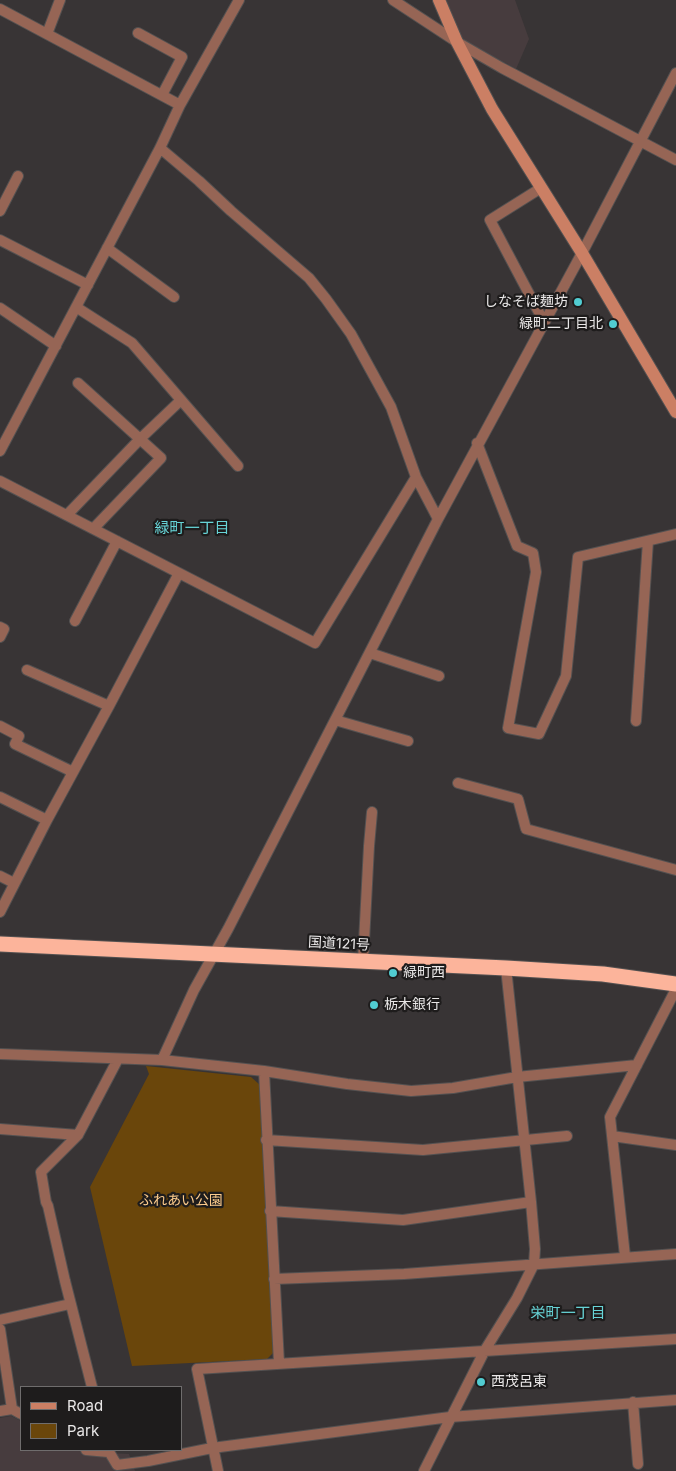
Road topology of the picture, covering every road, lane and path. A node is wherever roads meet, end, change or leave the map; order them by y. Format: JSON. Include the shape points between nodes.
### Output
{"nodes":[{"id":1,"x":60,"y":0,"type":"edge"},
{"id":2,"x":239,"y":0,"type":"edge"},
{"id":3,"x":393,"y":0,"type":"edge"},
{"id":4,"x":439,"y":0,"type":"edge"},
{"id":5,"x":0,"y":9,"type":"edge"},
{"id":6,"x":138,"y":33,"type":"dead end"},
{"id":7,"x":47,"y":34,"type":"junction"},
{"id":8,"x":457,"y":42,"type":"junction"},
{"id":9,"x":676,"y":73,"type":"edge"},
{"id":10,"x":162,"y":95,"type":"junction"},
{"id":11,"x":180,"y":105,"type":"junction"},
{"id":12,"x":641,"y":141,"type":"junction"},
{"id":13,"x":160,"y":148,"type":"junction"},
{"id":14,"x":676,"y":160,"type":"edge"},
{"id":15,"x":18,"y":176,"type":"dead end"},
{"id":16,"x":541,"y":188,"type":"junction"},
{"id":17,"x":0,"y":211,"type":"edge"},
{"id":18,"x":0,"y":240,"type":"edge"},
{"id":19,"x":107,"y":248,"type":"junction"},
{"id":20,"x":582,"y":253,"type":"junction"},
{"id":21,"x":88,"y":285,"type":"junction"},
{"id":22,"x":174,"y":297,"type":"dead end"},
{"id":23,"x":76,"y":307,"type":"junction"},
{"id":24,"x":0,"y":308,"type":"edge"},
{"id":25,"x":544,"y":322,"type":"junction"},
{"id":26,"x":56,"y":346,"type":"junction"},
{"id":27,"x":78,"y":382,"type":"dead end"},
{"id":28,"x":181,"y":400,"type":"junction"},
{"id":29,"x":676,"y":412,"type":"edge"},
{"id":30,"x":140,"y":439,"type":"junction"},
{"id":31,"x":477,"y":443,"type":"junction"},
{"id":32,"x":0,"y":451,"type":"edge"},
{"id":33,"x":238,"y":466,"type":"dead end"},
{"id":34,"x":416,"y":477,"type":"junction"},
{"id":35,"x":0,"y":481,"type":"edge"},
{"id":36,"x":67,"y":516,"type":"junction"},
{"id":37,"x":438,"y":519,"type":"junction"},
{"id":38,"x":93,"y":529,"type":"junction"},
{"id":39,"x":676,"y":534,"type":"edge"},
{"id":40,"x":118,"y":541,"type":"junction"},
{"id":41,"x":648,"y":541,"type":"junction"},
{"id":42,"x":179,"y":573,"type":"junction"},
{"id":43,"x":75,"y":621,"type":"dead end"},
{"id":44,"x":0,"y":627,"type":"edge"},
{"id":45,"x":0,"y":638,"type":"edge"},
{"id":46,"x":370,"y":653,"type":"junction"},
{"id":47,"x":27,"y":670,"type":"dead end"},
{"id":48,"x":438,"y":676,"type":"dead end"},
{"id":49,"x":109,"y":706,"type":"junction"},
{"id":50,"x":335,"y":720,"type":"junction"},
{"id":51,"x":636,"y":721,"type":"dead end"},
{"id":52,"x":0,"y":726,"type":"edge"},
{"id":53,"x":408,"y":741,"type":"dead end"},
{"id":54,"x":73,"y":772,"type":"junction"},
{"id":55,"x":458,"y":783,"type":"dead end"},
{"id":56,"x":0,"y":797,"type":"edge"},
{"id":57,"x":372,"y":812,"type":"dead end"},
{"id":58,"x":47,"y":820,"type":"junction"},
{"id":59,"x":676,"y":870,"type":"edge"},
{"id":60,"x":0,"y":876,"type":"edge"},
{"id":61,"x":14,"y":883,"type":"junction"},
{"id":62,"x":0,"y":912,"type":"edge"},
{"id":63,"x":0,"y":944,"type":"edge"},
{"id":64,"x":214,"y":954,"type":"junction"},
{"id":65,"x":363,"y":961,"type":"junction"},
{"id":66,"x":506,"y":968,"type":"junction"},
{"id":67,"x":676,"y":984,"type":"edge"},
{"id":68,"x":676,"y":988,"type":"edge"},
{"id":69,"x":0,"y":1054,"type":"edge"},
{"id":70,"x":118,"y":1059,"type":"junction"},
{"id":71,"x":162,"y":1060,"type":"junction"},
{"id":72,"x":637,"y":1065,"type":"junction"},
{"id":73,"x":264,"y":1071,"type":"junction"},
{"id":74,"x":517,"y":1077,"type":"junction"},
{"id":75,"x":0,"y":1128,"type":"edge"},
{"id":76,"x":78,"y":1135,"type":"junction"},
{"id":77,"x":567,"y":1136,"type":"dead end"},
{"id":78,"x":612,"y":1136,"type":"junction"},
{"id":79,"x":266,"y":1140,"type":"junction"},
{"id":80,"x":524,"y":1141,"type":"junction"},
{"id":81,"x":676,"y":1145,"type":"edge"},
{"id":82,"x":532,"y":1202,"type":"junction"},
{"id":83,"x":270,"y":1210,"type":"junction"},
{"id":84,"x":676,"y":1254,"type":"edge"},
{"id":85,"x":626,"y":1256,"type":"junction"},
{"id":86,"x":534,"y":1264,"type":"junction"},
{"id":87,"x":274,"y":1279,"type":"junction"},
{"id":88,"x":70,"y":1304,"type":"junction"},
{"id":89,"x":0,"y":1320,"type":"edge"},
{"id":90,"x":0,"y":1329,"type":"edge"},
{"id":91,"x":676,"y":1339,"type":"edge"},
{"id":92,"x":485,"y":1350,"type":"junction"},
{"id":93,"x":278,"y":1363,"type":"junction"},
{"id":94,"x":92,"y":1386,"type":"edge"},
{"id":95,"x":676,"y":1400,"type":"edge"},
{"id":96,"x":633,"y":1402,"type":"junction"},
{"id":97,"x":0,"y":1411,"type":"edge"},
{"id":98,"x":16,"y":1412,"type":"edge"},
{"id":99,"x":450,"y":1417,"type":"junction"},
{"id":100,"x":212,"y":1448,"type":"junction"},
{"id":101,"x":108,"y":1451,"type":"edge"},
{"id":102,"x":638,"y":1464,"type":"dead end"},
{"id":103,"x":149,"y":1466,"type":"edge"},
{"id":104,"x":218,"y":1471,"type":"edge"},
{"id":105,"x":424,"y":1471,"type":"edge"}],
"edges":[{"from":1,"to":7,"type":"street"},
{"from":2,"to":11,"type":"street"},
{"from":3,"to":8,"type":"street"},
{"from":4,"to":8,"type":"street"},
{"from":5,"to":7,"type":"street"},
{"from":6,"to":10,"type":"street","via":[[182,57]]},
{"from":7,"to":10,"type":"street"},
{"from":8,"to":12,"type":"street"},
{"from":8,"to":16,"type":"street","via":[[492,109]]},
{"from":9,"to":12,"type":"street"},
{"from":10,"to":11,"type":"street"},
{"from":11,"to":13,"type":"street"},
{"from":12,"to":14,"type":"street"},
{"from":12,"to":20,"type":"street"},
{"from":13,"to":19,"type":"street"},
{"from":13,"to":34,"type":"street","via":[[309,278],[326,299],[351,334],[391,407]]},
{"from":15,"to":17,"type":"street"},
{"from":16,"to":20,"type":"street"},
{"from":16,"to":25,"type":"street","via":[[490,220]]},
{"from":18,"to":21,"type":"street"},
{"from":19,"to":21,"type":"street"},
{"from":19,"to":22,"type":"street"},
{"from":20,"to":25,"type":"street"},
{"from":20,"to":29,"type":"street"},
{"from":21,"to":23,"type":"street"},
{"from":23,"to":26,"type":"street"},
{"from":23,"to":28,"type":"street","via":[[132,343]]},
{"from":24,"to":26,"type":"street"},
{"from":25,"to":31,"type":"street"},
{"from":26,"to":32,"type":"street"},
{"from":27,"to":30,"type":"street"},
{"from":28,"to":30,"type":"street"},
{"from":28,"to":33,"type":"street"},
{"from":30,"to":36,"type":"street"},
{"from":30,"to":38,"type":"street","via":[[162,458]]},
{"from":31,"to":37,"type":"street"},
{"from":31,"to":41,"type":"street","via":[[516,546],[533,553],[536,572],[508,728],[539,734],[566,676],[578,558]]},
{"from":34,"to":37,"type":"street"},
{"from":34,"to":42,"type":"street","via":[[315,643]]},
{"from":35,"to":36,"type":"street"},
{"from":36,"to":38,"type":"street"},
{"from":37,"to":46,"type":"street"},
{"from":38,"to":40,"type":"street"},
{"from":39,"to":41,"type":"street"},
{"from":40,"to":42,"type":"street"},
{"from":40,"to":43,"type":"street"},
{"from":41,"to":51,"type":"street"},
{"from":42,"to":49,"type":"street"},
{"from":44,"to":45,"type":"street","via":[[4,629]]},
{"from":46,"to":48,"type":"street"},
{"from":46,"to":50,"type":"street"},
{"from":47,"to":49,"type":"street"},
{"from":49,"to":54,"type":"street"},
{"from":50,"to":53,"type":"street"},
{"from":50,"to":64,"type":"street"},
{"from":52,"to":54,"type":"street","via":[[20,736],[15,744]]},
{"from":54,"to":58,"type":"street"},
{"from":55,"to":59,"type":"street","via":[[518,799],[526,829]]},
{"from":56,"to":58,"type":"street"},
{"from":57,"to":65,"type":"street"},
{"from":58,"to":61,"type":"street"},
{"from":60,"to":61,"type":"street"},
{"from":61,"to":62,"type":"street"},
{"from":63,"to":64,"type":"highway","name":"国道121号"},
{"from":64,"to":65,"type":"highway","name":"国道121号"},
{"from":64,"to":71,"type":"street"},
{"from":65,"to":66,"type":"highway","name":"国道121号"},
{"from":66,"to":67,"type":"highway","name":"国道121号","via":[[603,974]]},
{"from":66,"to":74,"type":"street"},
{"from":68,"to":72,"type":"street"},
{"from":69,"to":70,"type":"street"},
{"from":70,"to":71,"type":"street"},
{"from":70,"to":76,"type":"street"},
{"from":71,"to":73,"type":"street"},
{"from":72,"to":74,"type":"street"},
{"from":72,"to":78,"type":"street","via":[[610,1117]]},
{"from":73,"to":74,"type":"street","via":[[411,1091],[453,1088]]},
{"from":73,"to":79,"type":"street"},
{"from":74,"to":80,"type":"street"},
{"from":75,"to":76,"type":"street"},
{"from":76,"to":88,"type":"street","via":[[41,1172]]},
{"from":77,"to":80,"type":"street"},
{"from":78,"to":81,"type":"street"},
{"from":78,"to":85,"type":"street"},
{"from":79,"to":80,"type":"street","via":[[423,1150]]},
{"from":79,"to":83,"type":"street"},
{"from":80,"to":82,"type":"street"},
{"from":82,"to":83,"type":"street","via":[[403,1220]]},
{"from":82,"to":86,"type":"street"},
{"from":83,"to":87,"type":"street"},
{"from":84,"to":85,"type":"street"},
{"from":85,"to":86,"type":"street"},
{"from":86,"to":87,"type":"street"},
{"from":86,"to":92,"type":"street"},
{"from":87,"to":93,"type":"street"},
{"from":88,"to":89,"type":"street"},
{"from":88,"to":94,"type":"street"},
{"from":90,"to":98,"type":"street"},
{"from":91,"to":92,"type":"street"},
{"from":92,"to":93,"type":"street"},
{"from":92,"to":99,"type":"street"},
{"from":93,"to":100,"type":"street","via":[[197,1369]]},
{"from":95,"to":96,"type":"street"},
{"from":96,"to":99,"type":"street"},
{"from":96,"to":102,"type":"street"},
{"from":97,"to":98,"type":"street"},
{"from":99,"to":100,"type":"street"},
{"from":99,"to":105,"type":"street"},
{"from":100,"to":103,"type":"street"},
{"from":100,"to":104,"type":"street"},
{"from":101,"to":103,"type":"street","via":[[117,1465]]}]}
